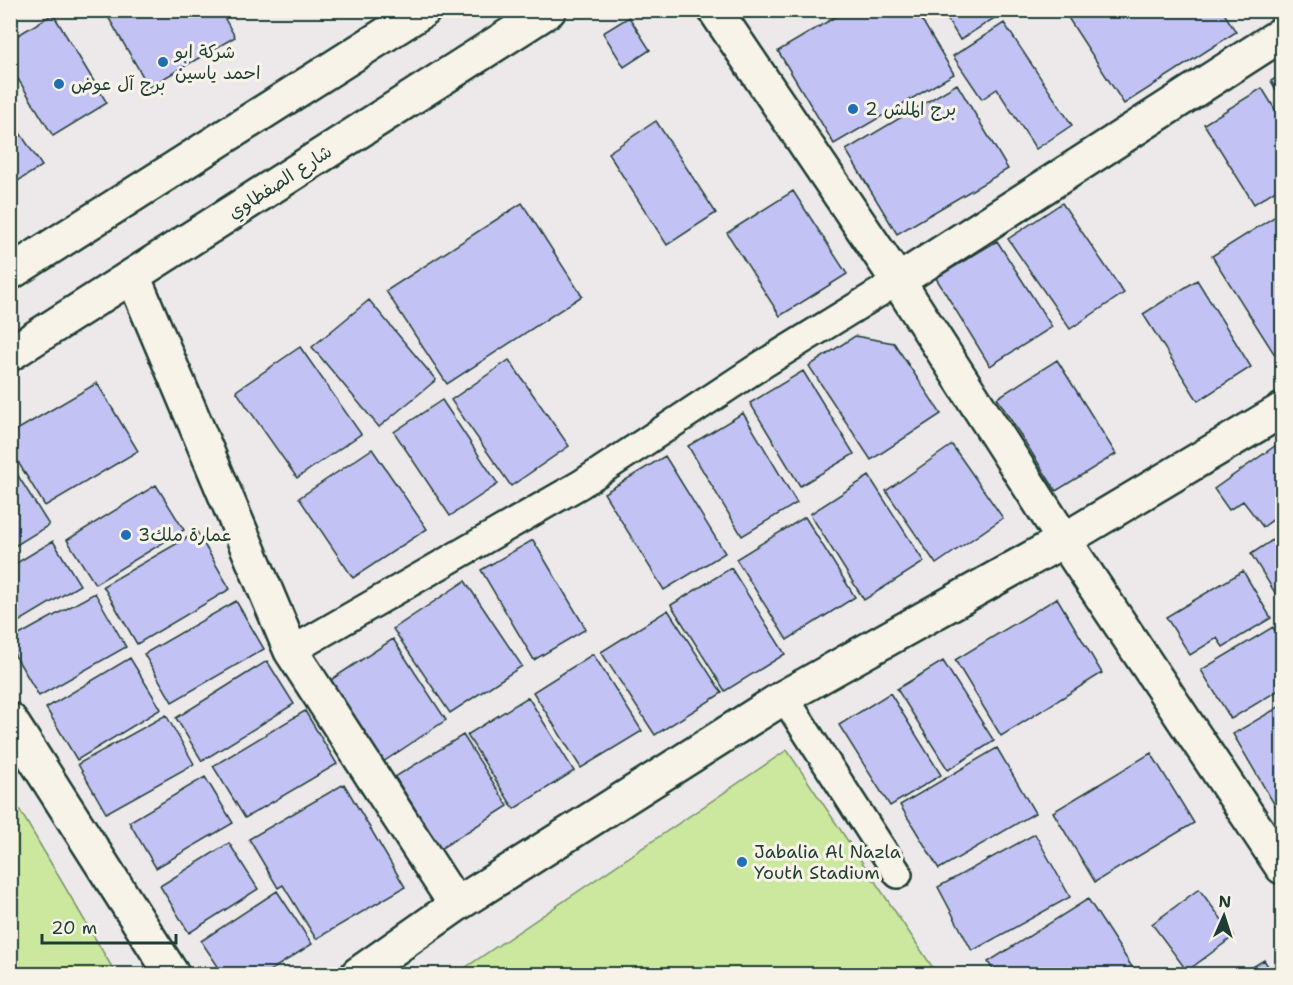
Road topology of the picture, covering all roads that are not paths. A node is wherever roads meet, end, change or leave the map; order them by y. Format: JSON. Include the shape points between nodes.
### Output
{"nodes":[{"id":1,"x":424,"y":10,"type":"edge"},
{"id":2,"x":549,"y":10,"type":"edge"},
{"id":3,"x":715,"y":10,"type":"edge"},
{"id":4,"x":1282,"y":34,"type":"edge"},
{"id":5,"x":10,"y":273,"type":"edge"},
{"id":6,"x":133,"y":276,"type":"junction"},
{"id":7,"x":898,"y":281,"type":"junction"},
{"id":8,"x":10,"y":354,"type":"edge"},
{"id":9,"x":1282,"y":410,"type":"edge"},
{"id":10,"x":1064,"y":540,"type":"junction"},
{"id":11,"x":291,"y":651,"type":"junction"},
{"id":12,"x":784,"y":698,"type":"junction"},
{"id":13,"x":11,"y":721,"type":"edge"},
{"id":14,"x":1282,"y":867,"type":"edge"},
{"id":15,"x":898,"y":874,"type":"dead end"},
{"id":16,"x":456,"y":905,"type":"junction"},
{"id":17,"x":172,"y":975,"type":"edge"},
{"id":18,"x":358,"y":975,"type":"edge"}],
"edges":[{"from":1,"to":5,"type":"street"},
{"from":2,"to":6,"type":"street","name":"شارع الصفطاوي"},
{"from":3,"to":7,"type":"street"},
{"from":4,"to":7,"type":"street"},
{"from":6,"to":8,"type":"street","name":"شارع الصفطاوي"},
{"from":6,"to":11,"type":"street"},
{"from":7,"to":10,"type":"street"},
{"from":7,"to":11,"type":"lane","via":[[581,484]]},
{"from":9,"to":10,"type":"street"},
{"from":10,"to":12,"type":"street"},
{"from":10,"to":14,"type":"street"},
{"from":11,"to":16,"type":"street"},
{"from":12,"to":15,"type":"lane"},
{"from":12,"to":16,"type":"street"},
{"from":13,"to":17,"type":"street"},
{"from":16,"to":18,"type":"street"}]}
